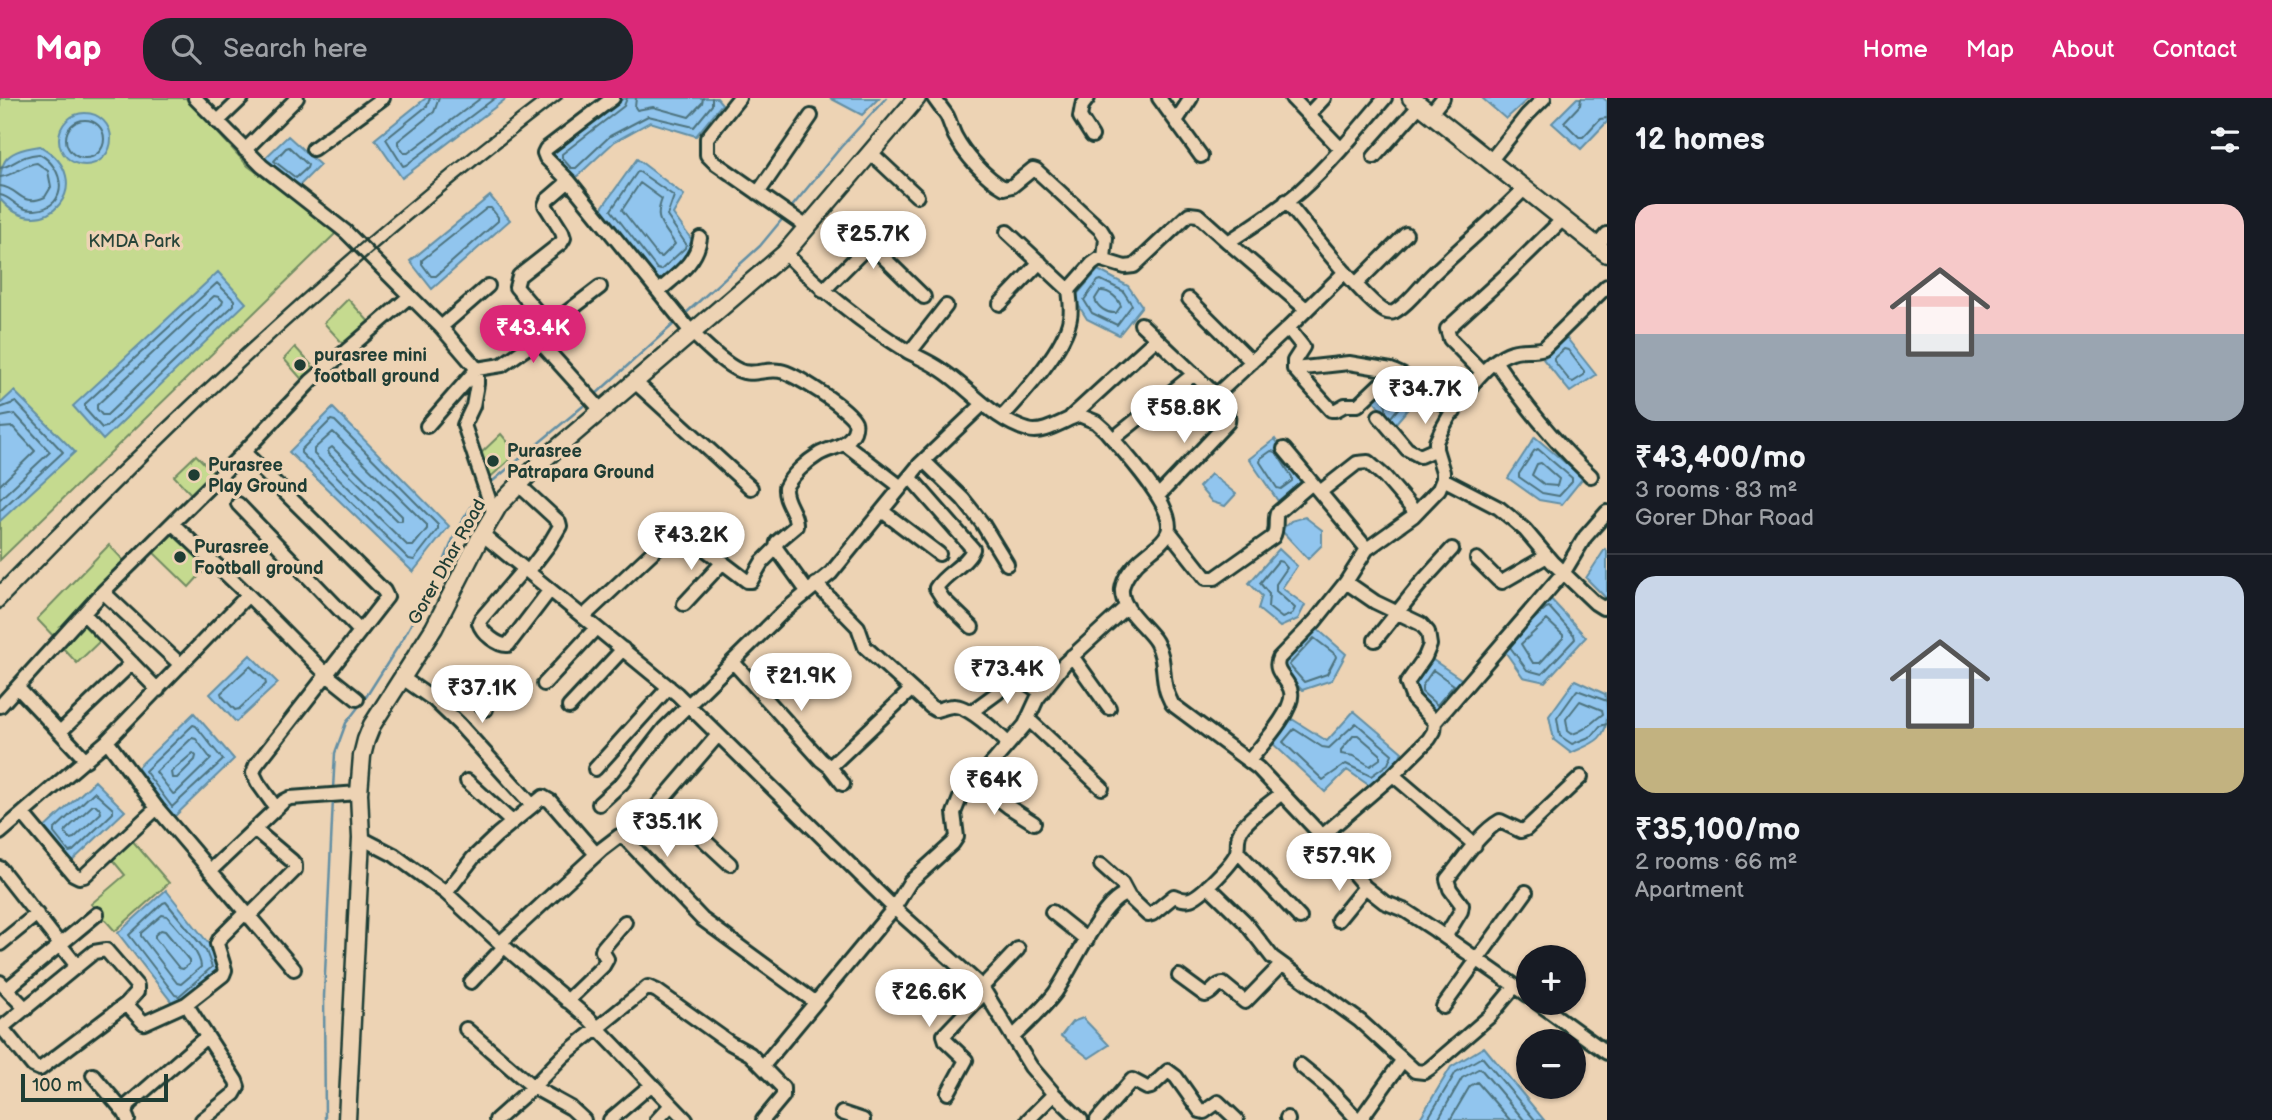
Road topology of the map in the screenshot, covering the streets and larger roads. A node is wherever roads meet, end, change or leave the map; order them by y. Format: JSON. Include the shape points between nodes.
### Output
{"nodes":[{"id":1,"x":242,"y":98,"type":"edge"},
{"id":2,"x":297,"y":98,"type":"edge"},
{"id":3,"x":383,"y":98,"type":"edge"},
{"id":4,"x":612,"y":98,"type":"edge"},
{"id":5,"x":739,"y":98,"type":"edge"},
{"id":6,"x":917,"y":98,"type":"edge"},
{"id":7,"x":934,"y":98,"type":"edge"},
{"id":8,"x":1088,"y":98,"type":"edge"},
{"id":9,"x":1159,"y":98,"type":"edge"},
{"id":10,"x":1191,"y":98,"type":"edge"},
{"id":11,"x":1292,"y":98,"type":"edge"},
{"id":12,"x":1324,"y":98,"type":"edge"},
{"id":13,"x":1385,"y":98,"type":"edge"},
{"id":14,"x":1444,"y":98,"type":"edge"},
{"id":15,"x":1544,"y":98,"type":"edge"},
{"id":16,"x":200,"y":100,"type":"edge"},
{"id":17,"x":362,"y":104,"type":"edge"},
{"id":18,"x":1421,"y":105,"type":"edge"},
{"id":19,"x":1308,"y":114,"type":"junction"},
{"id":20,"x":811,"y":116,"type":"dead end"},
{"id":21,"x":1176,"y":121,"type":"junction"},
{"id":22,"x":217,"y":122,"type":"junction"},
{"id":23,"x":1091,"y":136,"type":"dead end"},
{"id":24,"x":313,"y":149,"type":"dead end"},
{"id":25,"x":1341,"y":149,"type":"junction"},
{"id":26,"x":245,"y":150,"type":"junction"},
{"id":27,"x":870,"y":152,"type":"junction"},
{"id":28,"x":1201,"y":156,"type":"dead end"},
{"id":29,"x":1374,"y":158,"type":"dead end"},
{"id":30,"x":1491,"y":160,"type":"junction"},
{"id":31,"x":569,"y":181,"type":"junction"},
{"id":32,"x":1525,"y":188,"type":"junction"},
{"id":33,"x":758,"y":193,"type":"junction"},
{"id":34,"x":917,"y":196,"type":"dead end"},
{"id":35,"x":1286,"y":201,"type":"junction"},
{"id":36,"x":1563,"y":219,"type":"junction"},
{"id":37,"x":807,"y":227,"type":"junction"},
{"id":38,"x":1007,"y":232,"type":"dead end"},
{"id":39,"x":1406,"y":234,"type":"dead end"},
{"id":40,"x":699,"y":238,"type":"dead end"},
{"id":41,"x":1228,"y":242,"type":"junction"},
{"id":42,"x":1604,"y":245,"type":"edge"},
{"id":43,"x":785,"y":253,"type":"junction"},
{"id":44,"x":1104,"y":260,"type":"junction"},
{"id":45,"x":1040,"y":262,"type":"junction"},
{"id":46,"x":1345,"y":272,"type":"junction"},
{"id":47,"x":1356,"y":284,"type":"junction"},
{"id":48,"x":488,"y":286,"type":"dead end"},
{"id":49,"x":1607,"y":286,"type":"edge"},
{"id":50,"x":600,"y":287,"type":"dead end"},
{"id":51,"x":660,"y":290,"type":"junction"},
{"id":52,"x":1069,"y":290,"type":"junction"},
{"id":53,"x":823,"y":291,"type":"junction"},
{"id":54,"x":410,"y":296,"type":"junction"},
{"id":55,"x":924,"y":297,"type":"dead end"},
{"id":56,"x":1189,"y":299,"type":"dead end"},
{"id":57,"x":1000,"y":304,"type":"dead end"},
{"id":58,"x":946,"y":306,"type":"dead end"},
{"id":59,"x":1306,"y":309,"type":"junction"},
{"id":60,"x":685,"y":323,"type":"junction"},
{"id":61,"x":1141,"y":324,"type":"dead end"},
{"id":62,"x":549,"y":326,"type":"junction"},
{"id":63,"x":441,"y":327,"type":"junction"},
{"id":64,"x":1288,"y":328,"type":"junction"},
{"id":65,"x":1156,"y":339,"type":"junction"},
{"id":66,"x":538,"y":340,"type":"junction"},
{"id":67,"x":910,"y":352,"type":"junction"},
{"id":68,"x":1495,"y":361,"type":"junction"},
{"id":69,"x":1252,"y":362,"type":"junction"},
{"id":70,"x":477,"y":369,"type":"junction"},
{"id":71,"x":1294,"y":369,"type":"junction"},
{"id":72,"x":1394,"y":371,"type":"junction"},
{"id":73,"x":1482,"y":372,"type":"junction"},
{"id":74,"x":1194,"y":374,"type":"junction"},
{"id":75,"x":635,"y":382,"type":"junction"},
{"id":76,"x":1216,"y":395,"type":"junction"},
{"id":77,"x":595,"y":403,"type":"junction"},
{"id":78,"x":983,"y":404,"type":"junction"},
{"id":79,"x":1454,"y":412,"type":"junction"},
{"id":80,"x":1379,"y":415,"type":"dead end"},
{"id":81,"x":1002,"y":417,"type":"junction"},
{"id":82,"x":1069,"y":418,"type":"junction"},
{"id":83,"x":427,"y":426,"type":"dead end"},
{"id":84,"x":1113,"y":439,"type":"junction"},
{"id":85,"x":845,"y":444,"type":"junction"},
{"id":86,"x":1284,"y":449,"type":"dead end"},
{"id":87,"x":1436,"y":449,"type":"junction"},
{"id":88,"x":244,"y":452,"type":"junction"},
{"id":89,"x":924,"y":461,"type":"junction"},
{"id":90,"x":1591,"y":476,"type":"dead end"},
{"id":91,"x":910,"y":477,"type":"junction"},
{"id":92,"x":1443,"y":478,"type":"junction"},
{"id":93,"x":519,"y":485,"type":"junction"},
{"id":94,"x":901,"y":487,"type":"junction"},
{"id":95,"x":1316,"y":487,"type":"junction"},
{"id":96,"x":751,"y":488,"type":"dead end"},
{"id":97,"x":1158,"y":495,"type":"junction"},
{"id":98,"x":238,"y":504,"type":"dead end"},
{"id":99,"x":492,"y":507,"type":"junction"},
{"id":100,"x":882,"y":511,"type":"junction"},
{"id":101,"x":1607,"y":512,"type":"edge"},
{"id":102,"x":1416,"y":513,"type":"junction"},
{"id":103,"x":173,"y":524,"type":"junction"},
{"id":104,"x":1170,"y":531,"type":"junction"},
{"id":105,"x":482,"y":534,"type":"junction"},
{"id":106,"x":776,"y":548,"type":"junction"},
{"id":107,"x":1367,"y":549,"type":"junction"},
{"id":108,"x":1452,"y":549,"type":"dead end"},
{"id":109,"x":939,"y":554,"type":"dead end"},
{"id":110,"x":1547,"y":556,"type":"junction"},
{"id":111,"x":1477,"y":559,"type":"dead end"},
{"id":112,"x":723,"y":562,"type":"junction"},
{"id":113,"x":1007,"y":564,"type":"dead end"},
{"id":114,"x":526,"y":570,"type":"junction"},
{"id":115,"x":1564,"y":572,"type":"junction"},
{"id":116,"x":1346,"y":582,"type":"junction"},
{"id":117,"x":811,"y":588,"type":"junction"},
{"id":118,"x":550,"y":590,"type":"junction"},
{"id":119,"x":103,"y":592,"type":"junction"},
{"id":120,"x":248,"y":595,"type":"junction"},
{"id":121,"x":684,"y":604,"type":"dead end"},
{"id":122,"x":1127,"y":606,"type":"junction"},
{"id":123,"x":1607,"y":606,"type":"edge"},
{"id":124,"x":1395,"y":613,"type":"junction"},
{"id":125,"x":84,"y":614,"type":"junction"},
{"id":126,"x":583,"y":617,"type":"junction"},
{"id":127,"x":972,"y":627,"type":"dead end"},
{"id":128,"x":596,"y":628,"type":"junction"},
{"id":129,"x":360,"y":631,"type":"junction"},
{"id":130,"x":1375,"y":640,"type":"dead end"},
{"id":131,"x":623,"y":649,"type":"junction"},
{"id":132,"x":1072,"y":656,"type":"junction"},
{"id":133,"x":733,"y":662,"type":"junction"},
{"id":134,"x":132,"y":663,"type":"junction"},
{"id":135,"x":181,"y":665,"type":"junction"},
{"id":136,"x":327,"y":675,"type":"junction"},
{"id":137,"x":404,"y":678,"type":"junction"},
{"id":138,"x":544,"y":684,"type":"dead end"},
{"id":139,"x":18,"y":688,"type":"junction"},
{"id":140,"x":669,"y":688,"type":"junction"},
{"id":141,"x":158,"y":690,"type":"junction"},
{"id":142,"x":911,"y":690,"type":"junction"},
{"id":143,"x":1042,"y":693,"type":"junction"},
{"id":144,"x":357,"y":699,"type":"dead end"},
{"id":145,"x":434,"y":700,"type":"junction"},
{"id":146,"x":688,"y":705,"type":"junction"},
{"id":147,"x":0,"y":706,"type":"edge"},
{"id":148,"x":569,"y":707,"type":"dead end"},
{"id":149,"x":1109,"y":708,"type":"dead end"},
{"id":150,"x":486,"y":709,"type":"dead end"},
{"id":151,"x":971,"y":712,"type":"junction"},
{"id":152,"x":1028,"y":719,"type":"junction"},
{"id":153,"x":1435,"y":722,"type":"junction"},
{"id":154,"x":60,"y":732,"type":"junction"},
{"id":155,"x":718,"y":735,"type":"junction"},
{"id":156,"x":107,"y":741,"type":"junction"},
{"id":157,"x":1009,"y":744,"type":"junction"},
{"id":158,"x":86,"y":760,"type":"junction"},
{"id":159,"x":1249,"y":761,"type":"junction"},
{"id":160,"x":830,"y":766,"type":"junction"},
{"id":161,"x":595,"y":769,"type":"dead end"},
{"id":162,"x":1393,"y":775,"type":"junction"},
{"id":163,"x":1581,"y":777,"type":"dead end"},
{"id":164,"x":467,"y":781,"type":"dead end"},
{"id":165,"x":976,"y":781,"type":"junction"},
{"id":166,"x":843,"y":785,"type":"dead end"},
{"id":167,"x":1102,"y":788,"type":"dead end"},
{"id":168,"x":1282,"y":793,"type":"junction"},
{"id":169,"x":351,"y":794,"type":"junction"},
{"id":170,"x":662,"y":801,"type":"junction"},
{"id":171,"x":599,"y":804,"type":"dead end"},
{"id":172,"x":532,"y":805,"type":"junction"},
{"id":173,"x":157,"y":808,"type":"junction"},
{"id":174,"x":276,"y":808,"type":"junction"},
{"id":175,"x":23,"y":814,"type":"junction"},
{"id":176,"x":512,"y":822,"type":"junction"},
{"id":177,"x":1034,"y":823,"type":"dead end"},
{"id":178,"x":254,"y":829,"type":"junction"},
{"id":179,"x":0,"y":833,"type":"edge"},
{"id":180,"x":1322,"y":836,"type":"junction"},
{"id":181,"x":361,"y":838,"type":"junction"},
{"id":182,"x":628,"y":840,"type":"junction"},
{"id":183,"x":1475,"y":845,"type":"junction"},
{"id":184,"x":1237,"y":851,"type":"junction"},
{"id":185,"x":596,"y":854,"type":"junction"},
{"id":186,"x":730,"y":864,"type":"dead end"},
{"id":187,"x":1101,"y":865,"type":"dead end"},
{"id":188,"x":0,"y":867,"type":"edge"},
{"id":189,"x":210,"y":871,"type":"junction"},
{"id":190,"x":1208,"y":886,"type":"junction"},
{"id":191,"x":1365,"y":887,"type":"junction"},
{"id":192,"x":1526,"y":892,"type":"dead end"},
{"id":193,"x":446,"y":893,"type":"junction"},
{"id":194,"x":1129,"y":897,"type":"junction"},
{"id":195,"x":894,"y":908,"type":"junction"},
{"id":196,"x":1052,"y":912,"type":"dead end"},
{"id":197,"x":37,"y":914,"type":"junction"},
{"id":198,"x":97,"y":914,"type":"dead end"},
{"id":199,"x":246,"y":915,"type":"junction"},
{"id":200,"x":1300,"y":918,"type":"dead end"},
{"id":201,"x":1338,"y":920,"type":"dead end"},
{"id":202,"x":625,"y":922,"type":"dead end"},
{"id":203,"x":1445,"y":937,"type":"junction"},
{"id":204,"x":1087,"y":940,"type":"junction"},
{"id":205,"x":0,"y":944,"type":"edge"},
{"id":206,"x":61,"y":945,"type":"junction"},
{"id":207,"x":502,"y":945,"type":"junction"},
{"id":208,"x":1017,"y":949,"type":"dead end"},
{"id":209,"x":1477,"y":960,"type":"junction"},
{"id":210,"x":77,"y":965,"type":"junction"},
{"id":211,"x":1281,"y":965,"type":"junction"},
{"id":212,"x":294,"y":969,"type":"dead end"},
{"id":213,"x":1179,"y":976,"type":"dead end"},
{"id":214,"x":471,"y":982,"type":"dead end"},
{"id":215,"x":4,"y":985,"type":"edge"},
{"id":216,"x":1515,"y":986,"type":"joint"},
{"id":217,"x":983,"y":989,"type":"junction"},
{"id":218,"x":567,"y":1001,"type":"junction"},
{"id":219,"x":815,"y":1002,"type":"junction"},
{"id":220,"x":126,"y":1004,"type":"junction"},
{"id":221,"x":186,"y":1004,"type":"junction"},
{"id":222,"x":1443,"y":1007,"type":"dead end"},
{"id":223,"x":26,"y":1009,"type":"junction"},
{"id":224,"x":1555,"y":1015,"type":"edge"},
{"id":225,"x":598,"y":1028,"type":"junction"},
{"id":226,"x":1,"y":1029,"type":"edge"},
{"id":227,"x":466,"y":1029,"type":"dead end"},
{"id":228,"x":1013,"y":1037,"type":"junction"},
{"id":229,"x":206,"y":1038,"type":"junction"},
{"id":230,"x":1607,"y":1053,"type":"edge"},
{"id":231,"x":1402,"y":1061,"type":"junction"},
{"id":232,"x":1300,"y":1065,"type":"dead end"},
{"id":233,"x":763,"y":1066,"type":"junction"},
{"id":234,"x":93,"y":1075,"type":"dead end"},
{"id":235,"x":650,"y":1084,"type":"junction"},
{"id":236,"x":533,"y":1087,"type":"junction"},
{"id":237,"x":948,"y":1093,"type":"dead end"},
{"id":238,"x":1054,"y":1094,"type":"junction"},
{"id":239,"x":671,"y":1105,"type":"junction"},
{"id":240,"x":842,"y":1113,"type":"dead end"},
{"id":241,"x":126,"y":1116,"type":"edge"},
{"id":242,"x":202,"y":1120,"type":"edge"},
{"id":243,"x":347,"y":1120,"type":"edge"},
{"id":244,"x":496,"y":1120,"type":"edge"},
{"id":245,"x":584,"y":1120,"type":"edge"},
{"id":246,"x":610,"y":1120,"type":"edge"},
{"id":247,"x":657,"y":1120,"type":"edge"},
{"id":248,"x":686,"y":1120,"type":"edge"},
{"id":249,"x":763,"y":1120,"type":"edge"},
{"id":250,"x":863,"y":1120,"type":"edge"},
{"id":251,"x":1028,"y":1120,"type":"edge"},
{"id":252,"x":1082,"y":1120,"type":"edge"},
{"id":253,"x":1097,"y":1120,"type":"edge"},
{"id":254,"x":1237,"y":1120,"type":"edge"},
{"id":255,"x":1359,"y":1120,"type":"edge"}],
"edges":[{"from":1,"to":22,"type":"street"},
{"from":2,"to":26,"type":"street"},
{"from":3,"to":17,"type":"street"},
{"from":4,"to":31,"type":"street","via":[[544,153]]},
{"from":5,"to":33,"type":"street","via":[[707,138],[707,155]]},
{"from":6,"to":27,"type":"street","name":"Gorer Dhar Road"},
{"from":7,"to":44,"type":"street","via":[[963,148],[1000,186],[1012,186],[1036,170],[1101,230],[1106,238]]},
{"from":8,"to":23,"type":"street","via":[[1080,117]]},
{"from":9,"to":21,"type":"street"},
{"from":10,"to":21,"type":"street"},
{"from":11,"to":19,"type":"street"},
{"from":12,"to":19,"type":"street"},
{"from":13,"to":25,"type":"street"},
{"from":14,"to":18,"type":"street"},
{"from":15,"to":30,"type":"street"},
{"from":16,"to":22,"type":"street"},
{"from":17,"to":24,"type":"street"},
{"from":18,"to":29,"type":"street"},
{"from":18,"to":30,"type":"street"},
{"from":19,"to":25,"type":"street"},
{"from":20,"to":33,"type":"street"},
{"from":21,"to":28,"type":"street"},
{"from":22,"to":26,"type":"street"},
{"from":25,"to":35,"type":"street"},
{"from":26,"to":54,"type":"street","via":[[346,232]]},
{"from":27,"to":34,"type":"street"},
{"from":27,"to":37,"type":"street","name":"Gorer Dhar Road"},
{"from":30,"to":32,"type":"street"},
{"from":31,"to":51,"type":"street"},
{"from":31,"to":62,"type":"street","via":[[545,205],[564,238],[516,281],[516,287]]},
{"from":32,"to":36,"type":"street"},
{"from":32,"to":47,"type":"street","via":[[1395,312],[1378,307]]},
{"from":33,"to":37,"type":"street"},
{"from":35,"to":41,"type":"street"},
{"from":35,"to":46,"type":"street"},
{"from":36,"to":42,"type":"street"},
{"from":36,"to":73,"type":"street","via":[[1447,329],[1450,339]]},
{"from":37,"to":43,"type":"street","name":"Gorer Dhar Road"},
{"from":38,"to":45,"type":"street"},
{"from":39,"to":47,"type":"street"},
{"from":40,"to":51,"type":"street","via":[[687,267]]},
{"from":41,"to":44,"type":"street","via":[[1194,214],[1133,266]]},
{"from":41,"to":59,"type":"street"},
{"from":43,"to":53,"type":"street"},
{"from":43,"to":60,"type":"street","name":"Gorer Dhar Road"},
{"from":44,"to":52,"type":"street","via":[[1092,264]]},
{"from":45,"to":52,"type":"street"},
{"from":45,"to":57,"type":"street"},
{"from":46,"to":47,"type":"street"},
{"from":46,"to":59,"type":"street"},
{"from":48,"to":63,"type":"street"},
{"from":49,"to":68,"type":"street","via":[[1544,348],[1512,352]]},
{"from":50,"to":62,"type":"street"},
{"from":51,"to":60,"type":"street"},
{"from":52,"to":81,"type":"street","via":[[1070,318],[1063,338]]},
{"from":53,"to":55,"type":"street","via":[[863,251],[871,249]]},
{"from":53,"to":67,"type":"street"},
{"from":54,"to":63,"type":"street"},
{"from":54,"to":88,"type":"street","via":[[311,381]]},
{"from":56,"to":69,"type":"street"},
{"from":58,"to":67,"type":"street"},
{"from":59,"to":64,"type":"street"},
{"from":60,"to":75,"type":"street","name":"Gorer Dhar Road"},
{"from":60,"to":85,"type":"street","via":[[715,354],[741,372],[784,371],[834,402],[855,423]]},
{"from":61,"to":65,"type":"street"},
{"from":62,"to":66,"type":"street"},
{"from":63,"to":70,"type":"street"},
{"from":64,"to":69,"type":"street"},
{"from":64,"to":71,"type":"street","via":[[1303,346]]},
{"from":65,"to":74,"type":"street"},
{"from":65,"to":82,"type":"street"},
{"from":66,"to":70,"type":"street","via":[[502,365]]},
{"from":66,"to":77,"type":"street"},
{"from":67,"to":78,"type":"street","via":[[941,369]]},
{"from":68,"to":73,"type":"street"},
{"from":68,"to":90,"type":"street","via":[[1561,448]]},
{"from":69,"to":76,"type":"street"},
{"from":70,"to":83,"type":"street"},
{"from":70,"to":99,"type":"street","via":[[473,406],[464,425]]},
{"from":71,"to":72,"type":"street","via":[[1349,363]]},
{"from":71,"to":72,"type":"street","via":[[1334,411],[1359,405]]},
{"from":72,"to":79,"type":"street"},
{"from":73,"to":79,"type":"street"},
{"from":74,"to":76,"type":"street"},
{"from":74,"to":84,"type":"street"},
{"from":75,"to":77,"type":"street","name":"Gorer Dhar Road"},
{"from":75,"to":96,"type":"street"},
{"from":76,"to":97,"type":"street","via":[[1226,406],[1228,422]]},
{"from":77,"to":93,"type":"street","name":"Gorer Dhar Road"},
{"from":78,"to":81,"type":"street"},
{"from":78,"to":89,"type":"street"},
{"from":79,"to":87,"type":"street"},
{"from":80,"to":87,"type":"street","via":[[1411,453],[1420,456]]},
{"from":81,"to":82,"type":"street","via":[[1039,432]]},
{"from":82,"to":84,"type":"street","via":[[1079,415],[1096,422]]},
{"from":84,"to":97,"type":"street"},
{"from":85,"to":94,"type":"street"},
{"from":85,"to":106,"type":"street","via":[[811,460],[788,482],[784,497],[796,526]]},
{"from":86,"to":95,"type":"street"},
{"from":87,"to":92,"type":"street"},
{"from":88,"to":103,"type":"street"},
{"from":88,"to":129,"type":"street","via":[[384,591],[383,604]]},
{"from":89,"to":91,"type":"street"},
{"from":89,"to":113,"type":"street","via":[[964,499]]},
{"from":91,"to":94,"type":"street"},
{"from":91,"to":127,"type":"street","via":[[973,549],[936,588]]},
{"from":92,"to":102,"type":"street","via":[[1439,489]]},
{"from":92,"to":110,"type":"street","via":[[1499,508]]},
{"from":93,"to":99,"type":"street","name":"Gorer Dhar Road"},
{"from":93,"to":114,"type":"street","via":[[560,526]]},
{"from":94,"to":100,"type":"street"},
{"from":95,"to":102,"type":"street","via":[[1357,463],[1368,462]]},
{"from":95,"to":104,"type":"street","via":[[1277,513],[1273,537],[1215,578],[1206,578]]},
{"from":95,"to":107,"type":"street"},
{"from":97,"to":104,"type":"street"},
{"from":98,"to":129,"type":"street"},
{"from":99,"to":105,"type":"street","name":"Gorer Dhar Road"},
{"from":100,"to":109,"type":"street"},
{"from":100,"to":117,"type":"street","via":[[844,559]]},
{"from":101,"to":115,"type":"street"},
{"from":102,"to":107,"type":"street"},
{"from":103,"to":119,"type":"street"},
{"from":103,"to":120,"type":"street"},
{"from":104,"to":122,"type":"street","via":[[1136,562],[1122,585]]},
{"from":105,"to":114,"type":"street"},
{"from":105,"to":137,"type":"street","name":"Gorer Dhar Road"},
{"from":106,"to":112,"type":"street","via":[[751,581]]},
{"from":106,"to":117,"type":"street"},
{"from":107,"to":116,"type":"street"},
{"from":108,"to":124,"type":"street"},
{"from":110,"to":111,"type":"street","via":[[1502,582]]},
{"from":110,"to":115,"type":"street"},
{"from":112,"to":121,"type":"street"},
{"from":112,"to":126,"type":"street","via":[[684,533],[673,533]]},
{"from":114,"to":118,"type":"street"},
{"from":114,"to":118,"type":"street","via":[[481,620],[483,631],[500,645],[508,645]]},
{"from":115,"to":123,"type":"street","via":[[1595,604]]},
{"from":115,"to":153,"type":"street"},
{"from":116,"to":124,"type":"street"},
{"from":116,"to":159,"type":"street","via":[[1276,662],[1290,697],[1282,722]]},
{"from":117,"to":133,"type":"street"},
{"from":117,"to":142,"type":"street","via":[[858,627],[865,647]]},
{"from":118,"to":126,"type":"street"},
{"from":119,"to":125,"type":"street"},
{"from":119,"to":135,"type":"street"},
{"from":120,"to":135,"type":"street"},
{"from":120,"to":136,"type":"street"},
{"from":122,"to":132,"type":"street"},
{"from":122,"to":159,"type":"street","via":[[1158,644],[1172,704]]},
{"from":124,"to":130,"type":"street"},
{"from":124,"to":153,"type":"street","via":[[1428,632],[1430,645],[1408,683],[1413,699]]},
{"from":125,"to":134,"type":"street"},
{"from":125,"to":139,"type":"street"},
{"from":126,"to":128,"type":"street"},
{"from":128,"to":131,"type":"street"},
{"from":128,"to":138,"type":"street"},
{"from":129,"to":136,"type":"street"},
{"from":131,"to":140,"type":"street"},
{"from":131,"to":148,"type":"street"},
{"from":132,"to":143,"type":"street"},
{"from":132,"to":149,"type":"street"},
{"from":133,"to":146,"type":"street"},
{"from":133,"to":160,"type":"street"},
{"from":134,"to":141,"type":"street"},
{"from":134,"to":154,"type":"street"},
{"from":135,"to":141,"type":"street"},
{"from":136,"to":144,"type":"street"},
{"from":136,"to":174,"type":"street","via":[[256,765],[253,773]]},
{"from":137,"to":145,"type":"street"},
{"from":137,"to":169,"type":"street","name":"Gorer Dhar Road","via":[[372,725]]},
{"from":139,"to":147,"type":"street"},
{"from":139,"to":154,"type":"street"},
{"from":140,"to":146,"type":"street"},
{"from":140,"to":161,"type":"street"},
{"from":141,"to":156,"type":"street"},
{"from":142,"to":151,"type":"street","via":[[936,710],[958,706]]},
{"from":142,"to":160,"type":"street"},
{"from":143,"to":151,"type":"street","via":[[1012,677]]},
{"from":143,"to":152,"type":"street"},
{"from":145,"to":150,"type":"street","via":[[451,682]]},
{"from":145,"to":172,"type":"street"},
{"from":146,"to":155,"type":"street"},
{"from":146,"to":171,"type":"street"},
{"from":151,"to":157,"type":"street"},
{"from":152,"to":157,"type":"street"},
{"from":152,"to":167,"type":"street"},
{"from":153,"to":162,"type":"street","via":[[1429,739]]},
{"from":154,"to":158,"type":"street"},
{"from":155,"to":170,"type":"street"},
{"from":155,"to":195,"type":"street"},
{"from":156,"to":158,"type":"street"},
{"from":156,"to":173,"type":"street"},
{"from":157,"to":165,"type":"street"},
{"from":158,"to":175,"type":"street"},
{"from":159,"to":168,"type":"street"},
{"from":160,"to":166,"type":"street"},
{"from":162,"to":180,"type":"street"},
{"from":162,"to":183,"type":"street"},
{"from":163,"to":183,"type":"street","via":[[1526,829],[1500,821]]},
{"from":164,"to":176,"type":"street"},
{"from":165,"to":177,"type":"street"},
{"from":165,"to":195,"type":"street","via":[[956,805],[957,837],[910,882]]},
{"from":168,"to":180,"type":"street"},
{"from":168,"to":184,"type":"street","via":[[1242,828]]},
{"from":169,"to":174,"type":"street","via":[[290,798]]},
{"from":169,"to":181,"type":"street","name":"Gorer Dhar Road"},
{"from":170,"to":182,"type":"street"},
{"from":170,"to":186,"type":"street"},
{"from":172,"to":176,"type":"street"},
{"from":172,"to":185,"type":"street","via":[[547,798]]},
{"from":173,"to":175,"type":"street","via":[[79,877]]},
{"from":173,"to":189,"type":"street"},
{"from":174,"to":178,"type":"street"},
{"from":175,"to":179,"type":"street"},
{"from":176,"to":193,"type":"street","via":[[473,858]]},
{"from":178,"to":189,"type":"street"},
{"from":178,"to":199,"type":"street","via":[[292,861],[295,870]]},
{"from":180,"to":191,"type":"street"},
{"from":181,"to":193,"type":"street","via":[[394,855]]},
{"from":181,"to":243,"type":"street","name":"Gorer Dhar Road"},
{"from":182,"to":185,"type":"street","via":[[619,836]]},
{"from":182,"to":219,"type":"street","via":[[702,919]]},
{"from":183,"to":203,"type":"street","via":[[1447,879],[1462,905]]},
{"from":184,"to":190,"type":"street"},
{"from":184,"to":200,"type":"street"},
{"from":185,"to":207,"type":"street"},
{"from":187,"to":194,"type":"street"},
{"from":188,"to":197,"type":"street"},
{"from":189,"to":199,"type":"street"},
{"from":190,"to":194,"type":"street","via":[[1191,899],[1174,896],[1148,915]]},
{"from":190,"to":211,"type":"street"},
{"from":191,"to":201,"type":"street"},
{"from":191,"to":203,"type":"street"},
{"from":192,"to":209,"type":"street"},
{"from":193,"to":207,"type":"street"},
{"from":194,"to":204,"type":"street","via":[[1116,899]]},
{"from":195,"to":217,"type":"street"},
{"from":195,"to":219,"type":"street"},
{"from":196,"to":204,"type":"street"},
{"from":197,"to":205,"type":"street"},
{"from":197,"to":206,"type":"street"},
{"from":198,"to":206,"type":"street"},
{"from":199,"to":212,"type":"street"},
{"from":199,"to":221,"type":"street","via":[[219,938],[225,970]]},
{"from":202,"to":218,"type":"street","via":[[603,948],[607,959],[603,967]]},
{"from":203,"to":209,"type":"street"},
{"from":204,"to":228,"type":"street","via":[[1054,995]]},
{"from":206,"to":210,"type":"street"},
{"from":206,"to":215,"type":"street"},
{"from":207,"to":214,"type":"street"},
{"from":207,"to":218,"type":"street"},
{"from":208,"to":217,"type":"street"},
{"from":209,"to":216,"type":"street"},
{"from":209,"to":222,"type":"street"},
{"from":210,"to":220,"type":"street","via":[[94,951],[106,950],[137,986]]},
{"from":210,"to":223,"type":"street"},
{"from":211,"to":213,"type":"street","via":[[1245,1002],[1223,984],[1205,995]]},
{"from":211,"to":231,"type":"street","via":[[1360,1021]]},
{"from":215,"to":223,"type":"street"},
{"from":216,"to":231,"type":"street","via":[[1490,1016],[1430,1068],[1415,1071]]},
{"from":217,"to":228,"type":"street"},
{"from":217,"to":237,"type":"street","via":[[944,1035],[965,1060]]},
{"from":218,"to":225,"type":"street"},
{"from":219,"to":233,"type":"street"},
{"from":220,"to":221,"type":"street","via":[[144,1023]]},
{"from":220,"to":226,"type":"street","via":[[40,1069]]},
{"from":221,"to":229,"type":"street"},
{"from":223,"to":226,"type":"street"},
{"from":224,"to":230,"type":"street"},
{"from":225,"to":233,"type":"street","via":[[648,987]]},
{"from":225,"to":235,"type":"street"},
{"from":225,"to":236,"type":"street"},
{"from":227,"to":236,"type":"street"},
{"from":228,"to":238,"type":"street"},
{"from":229,"to":241,"type":"street","via":[[129,1104]]},
{"from":229,"to":242,"type":"street","via":[[237,1087]]},
{"from":231,"to":255,"type":"street"},
{"from":232,"to":255,"type":"street"},
{"from":233,"to":249,"type":"street","via":[[783,1088],[779,1103]]},
{"from":234,"to":241,"type":"street"},
{"from":235,"to":239,"type":"street"},
{"from":235,"to":246,"type":"street"},
{"from":236,"to":244,"type":"street"},
{"from":236,"to":245,"type":"street"},
{"from":238,"to":251,"type":"street"},
{"from":238,"to":252,"type":"street"},
{"from":239,"to":247,"type":"street"},
{"from":239,"to":248,"type":"street"},
{"from":240,"to":250,"type":"street"},
{"from":253,"to":254,"type":"street","via":[[1132,1080],[1147,1088],[1168,1071],[1200,1111],[1218,1102]]}]}
